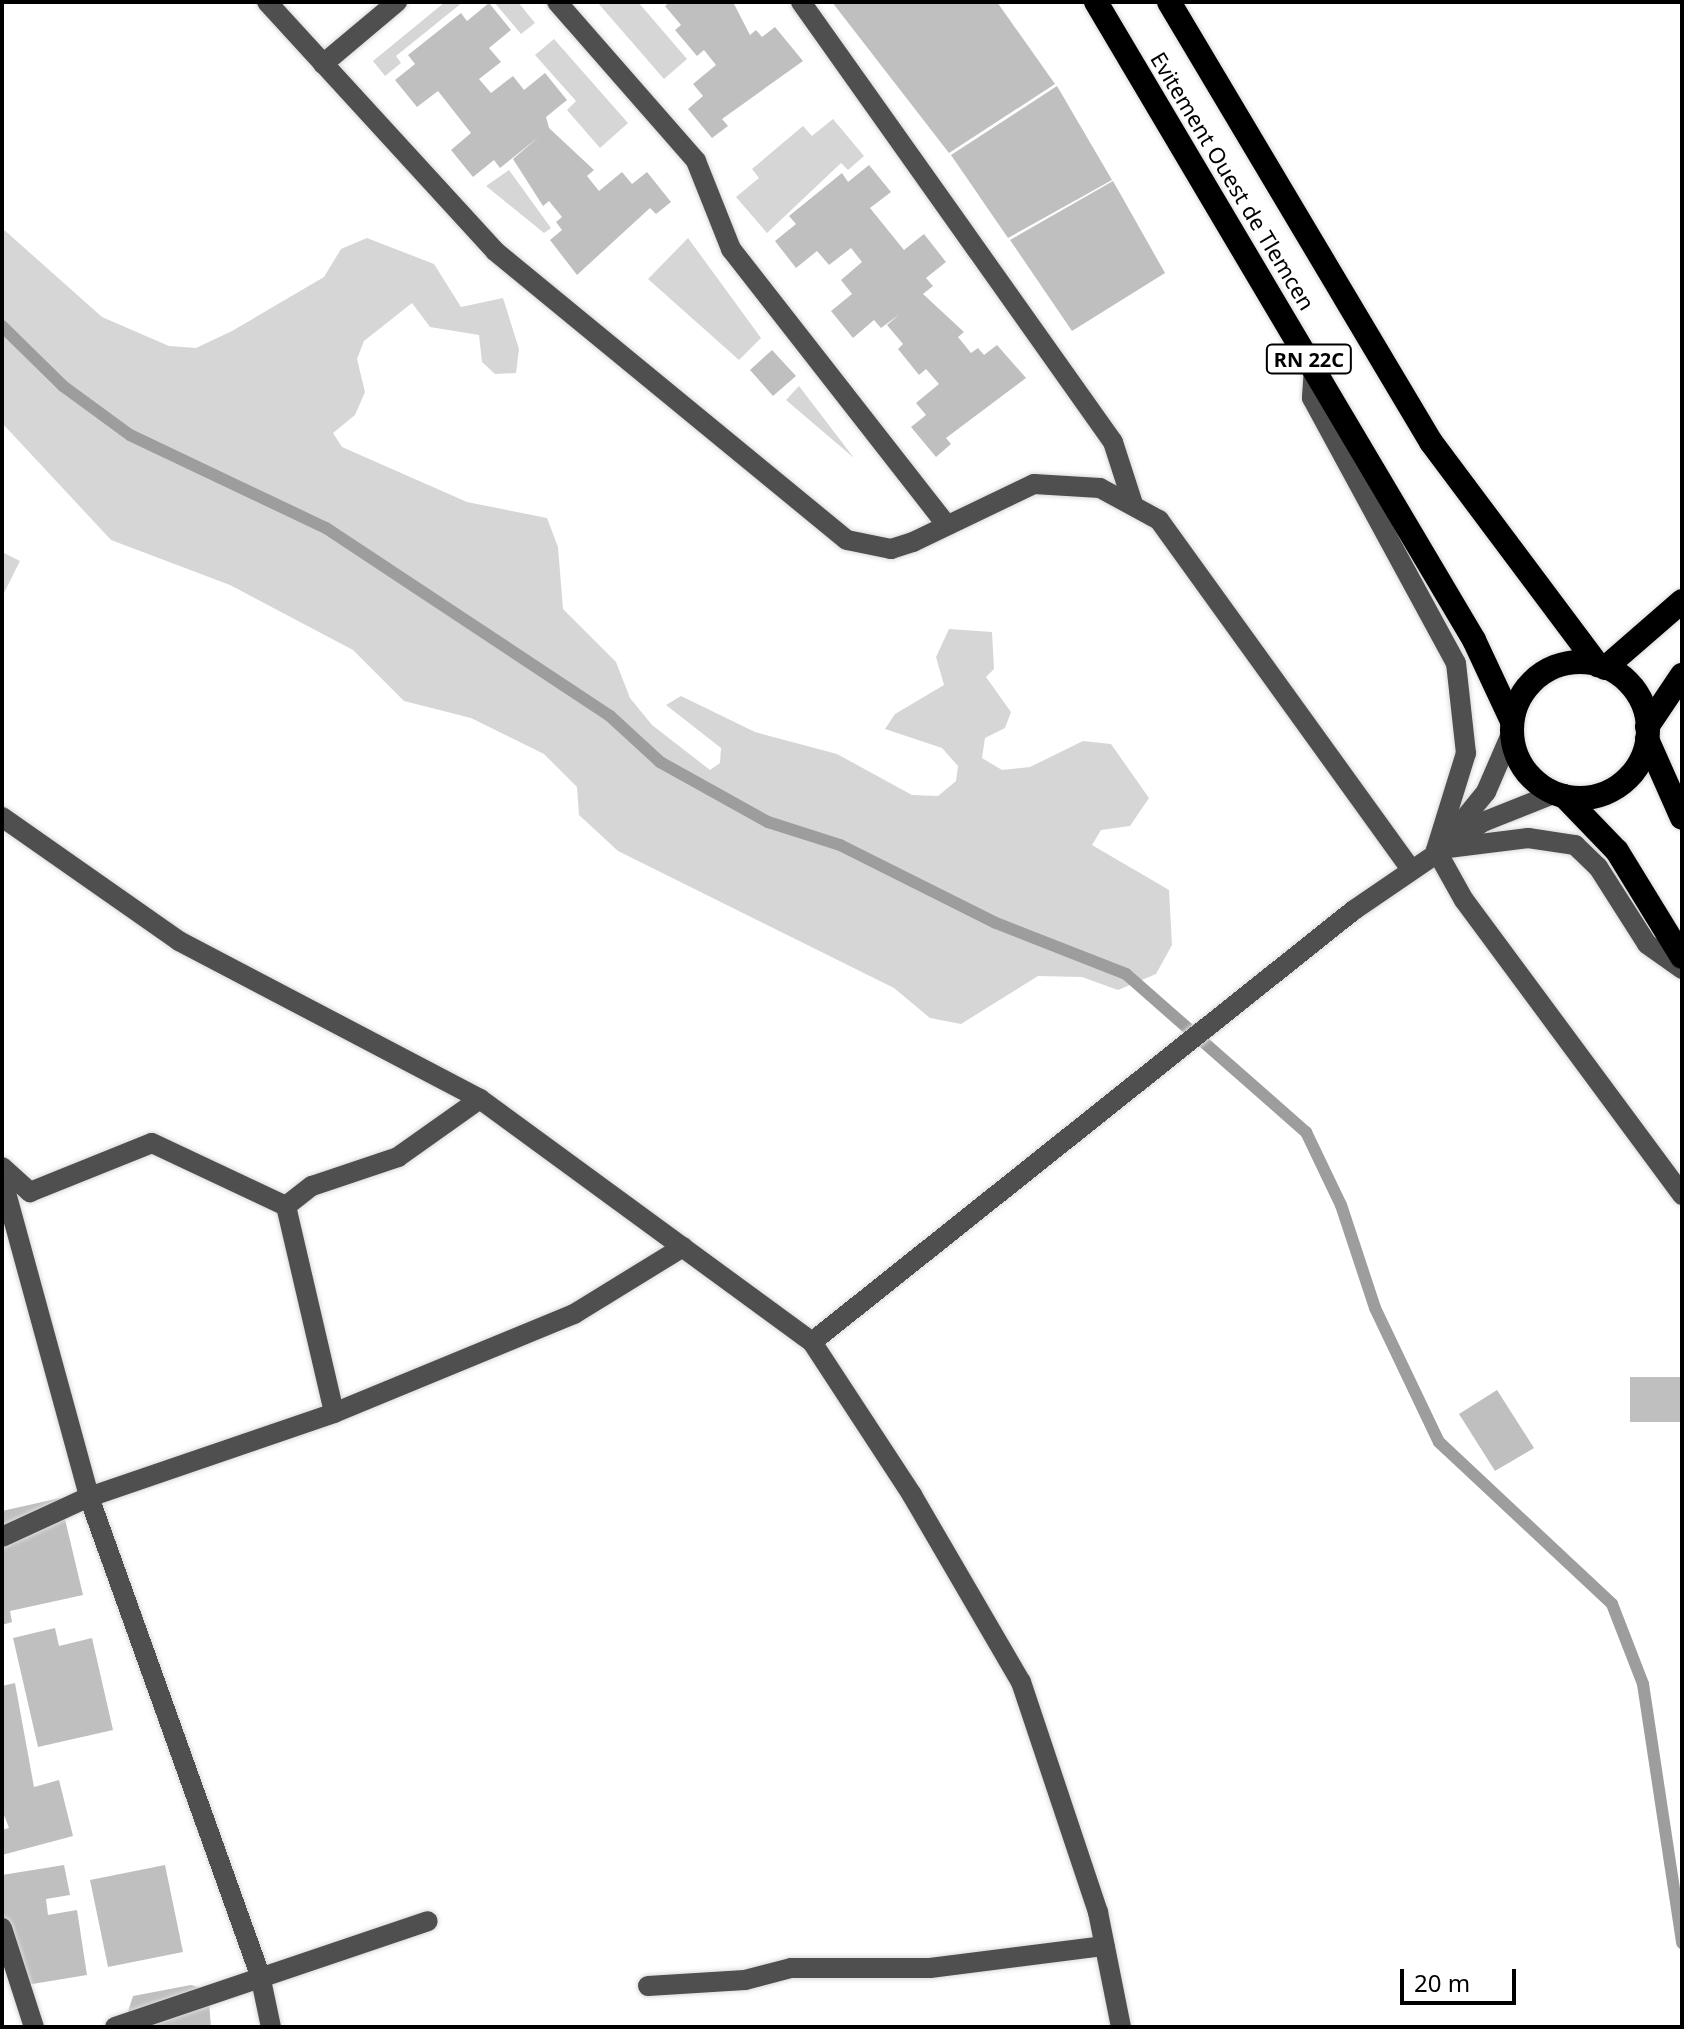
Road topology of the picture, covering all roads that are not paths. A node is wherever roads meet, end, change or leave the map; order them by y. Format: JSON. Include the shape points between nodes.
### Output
{"nodes":[{"id":1,"x":267,"y":2,"type":"edge"},
{"id":2,"x":397,"y":2,"type":"edge"},
{"id":3,"x":557,"y":2,"type":"edge"},
{"id":4,"x":801,"y":2,"type":"edge"},
{"id":5,"x":1096,"y":2,"type":"edge"},
{"id":6,"x":1169,"y":2,"type":"edge"},
{"id":7,"x":323,"y":64,"type":"junction"},
{"id":8,"x":1314,"y":368,"type":"junction"},
{"id":9,"x":1132,"y":501,"type":"junction"},
{"id":10,"x":946,"y":524,"type":"junction"},
{"id":11,"x":1682,"y":601,"type":"edge"},
{"id":12,"x":1602,"y":666,"type":"junction"},
{"id":13,"x":1682,"y":675,"type":"edge"},
{"id":14,"x":1512,"y":726,"type":"junction"},
{"id":15,"x":1647,"y":733,"type":"junction"},
{"id":16,"x":1560,"y":795,"type":"junction"},
{"id":17,"x":2,"y":817,"type":"edge"},
{"id":18,"x":1682,"y":818,"type":"edge"},
{"id":19,"x":1436,"y":850,"type":"junction"},
{"id":20,"x":1411,"y":869,"type":"junction"},
{"id":21,"x":1682,"y":957,"type":"edge"},
{"id":22,"x":1682,"y":969,"type":"edge"},
{"id":23,"x":480,"y":1099,"type":"junction"},
{"id":24,"x":2,"y":1167,"type":"edge"},
{"id":25,"x":2,"y":1178,"type":"edge"},
{"id":26,"x":1682,"y":1195,"type":"edge"},
{"id":27,"x":286,"y":1206,"type":"junction"},
{"id":28,"x":683,"y":1247,"type":"junction"},
{"id":29,"x":812,"y":1342,"type":"junction"},
{"id":30,"x":334,"y":1413,"type":"junction"},
{"id":31,"x":89,"y":1497,"type":"junction"},
{"id":32,"x":2,"y":1537,"type":"edge"},
{"id":33,"x":428,"y":1921,"type":"dead end"},
{"id":34,"x":2,"y":1928,"type":"edge"},
{"id":35,"x":1105,"y":1946,"type":"junction"},
{"id":36,"x":260,"y":1975,"type":"junction"},
{"id":37,"x":648,"y":1986,"type":"dead end"},
{"id":38,"x":145,"y":2021,"type":"edge"},
{"id":39,"x":34,"y":2027,"type":"edge"},
{"id":40,"x":115,"y":2027,"type":"edge"},
{"id":41,"x":271,"y":2027,"type":"edge"},
{"id":42,"x":1121,"y":2027,"type":"edge"}],
"edges":[{"from":1,"to":7,"type":"street"},
{"from":2,"to":7,"type":"street"},
{"from":3,"to":10,"type":"street","via":[[696,161],[731,249]]},
{"from":4,"to":9,"type":"street","via":[[1113,442]]},
{"from":5,"to":8,"type":"highway","name":"Evitement Ouest de Tlemcen","number":"RN 22C"},
{"from":6,"to":12,"type":"highway","name":"Evitement Ouest de Tlemcen","number":"RN 22C","via":[[1431,442]]},
{"from":7,"to":10,"type":"street","via":[[495,251],[616,344],[810,515],[847,540],[891,549]]},
{"from":8,"to":14,"type":"highway","name":"Evitement Ouest de Tlemcen","number":"RN 22C","via":[[1474,640]]},
{"from":8,"to":19,"type":"street","via":[[1312,398],[1456,663],[1466,753]]},
{"from":9,"to":10,"type":"street","via":[[1100,488],[1034,484]]},
{"from":9,"to":20,"type":"street","via":[[1159,520]]},
{"from":11,"to":12,"type":"highway"},
{"from":12,"to":14,"type":"highway","via":[[1565,664],[1536,678]]},
{"from":12,"to":15,"type":"highway","name":"Evitement Ouest de Tlemcen","number":"RN 22C","via":[[1636,692]]},
{"from":13,"to":15,"type":"highway"},
{"from":14,"to":16,"type":"highway","name":"Evitement Ouest de Tlemcen","number":"RN 22C","via":[[1523,769]]},
{"from":14,"to":19,"type":"street","via":[[1486,792]]},
{"from":15,"to":16,"type":"highway","via":[[1636,769],[1618,785],[1596,796]]},
{"from":15,"to":18,"type":"highway","name":"Evitement Ouest de Tlemcen","number":"RN 22C"},
{"from":16,"to":19,"type":"street"},
{"from":16,"to":21,"type":"highway","name":"Evitement Ouest de Tlemcen","number":"RN 22C","via":[[1617,851]]},
{"from":17,"to":23,"type":"street","via":[[179,941]]},
{"from":19,"to":20,"type":"street"},
{"from":19,"to":22,"type":"street","via":[[1528,838],[1575,845],[1598,867],[1647,944]]},
{"from":19,"to":26,"type":"street","via":[[1464,900]]},
{"from":20,"to":29,"type":"street"},
{"from":23,"to":27,"type":"street","via":[[398,1157],[312,1186]]},
{"from":23,"to":28,"type":"street"},
{"from":24,"to":27,"type":"street","via":[[30,1192],[152,1143]]},
{"from":25,"to":31,"type":"street"},
{"from":27,"to":30,"type":"street"},
{"from":28,"to":29,"type":"street"},
{"from":28,"to":30,"type":"street","via":[[574,1314]]},
{"from":29,"to":35,"type":"street","via":[[912,1495],[1021,1682]]},
{"from":30,"to":31,"type":"street"},
{"from":31,"to":32,"type":"street"},
{"from":31,"to":36,"type":"street"},
{"from":33,"to":36,"type":"street"},
{"from":34,"to":39,"type":"street"},
{"from":35,"to":37,"type":"street","via":[[930,1968],[791,1968],[745,1980]]},
{"from":35,"to":42,"type":"street"},
{"from":36,"to":38,"type":"street"},
{"from":36,"to":41,"type":"street"},
{"from":38,"to":40,"type":"street"}]}
